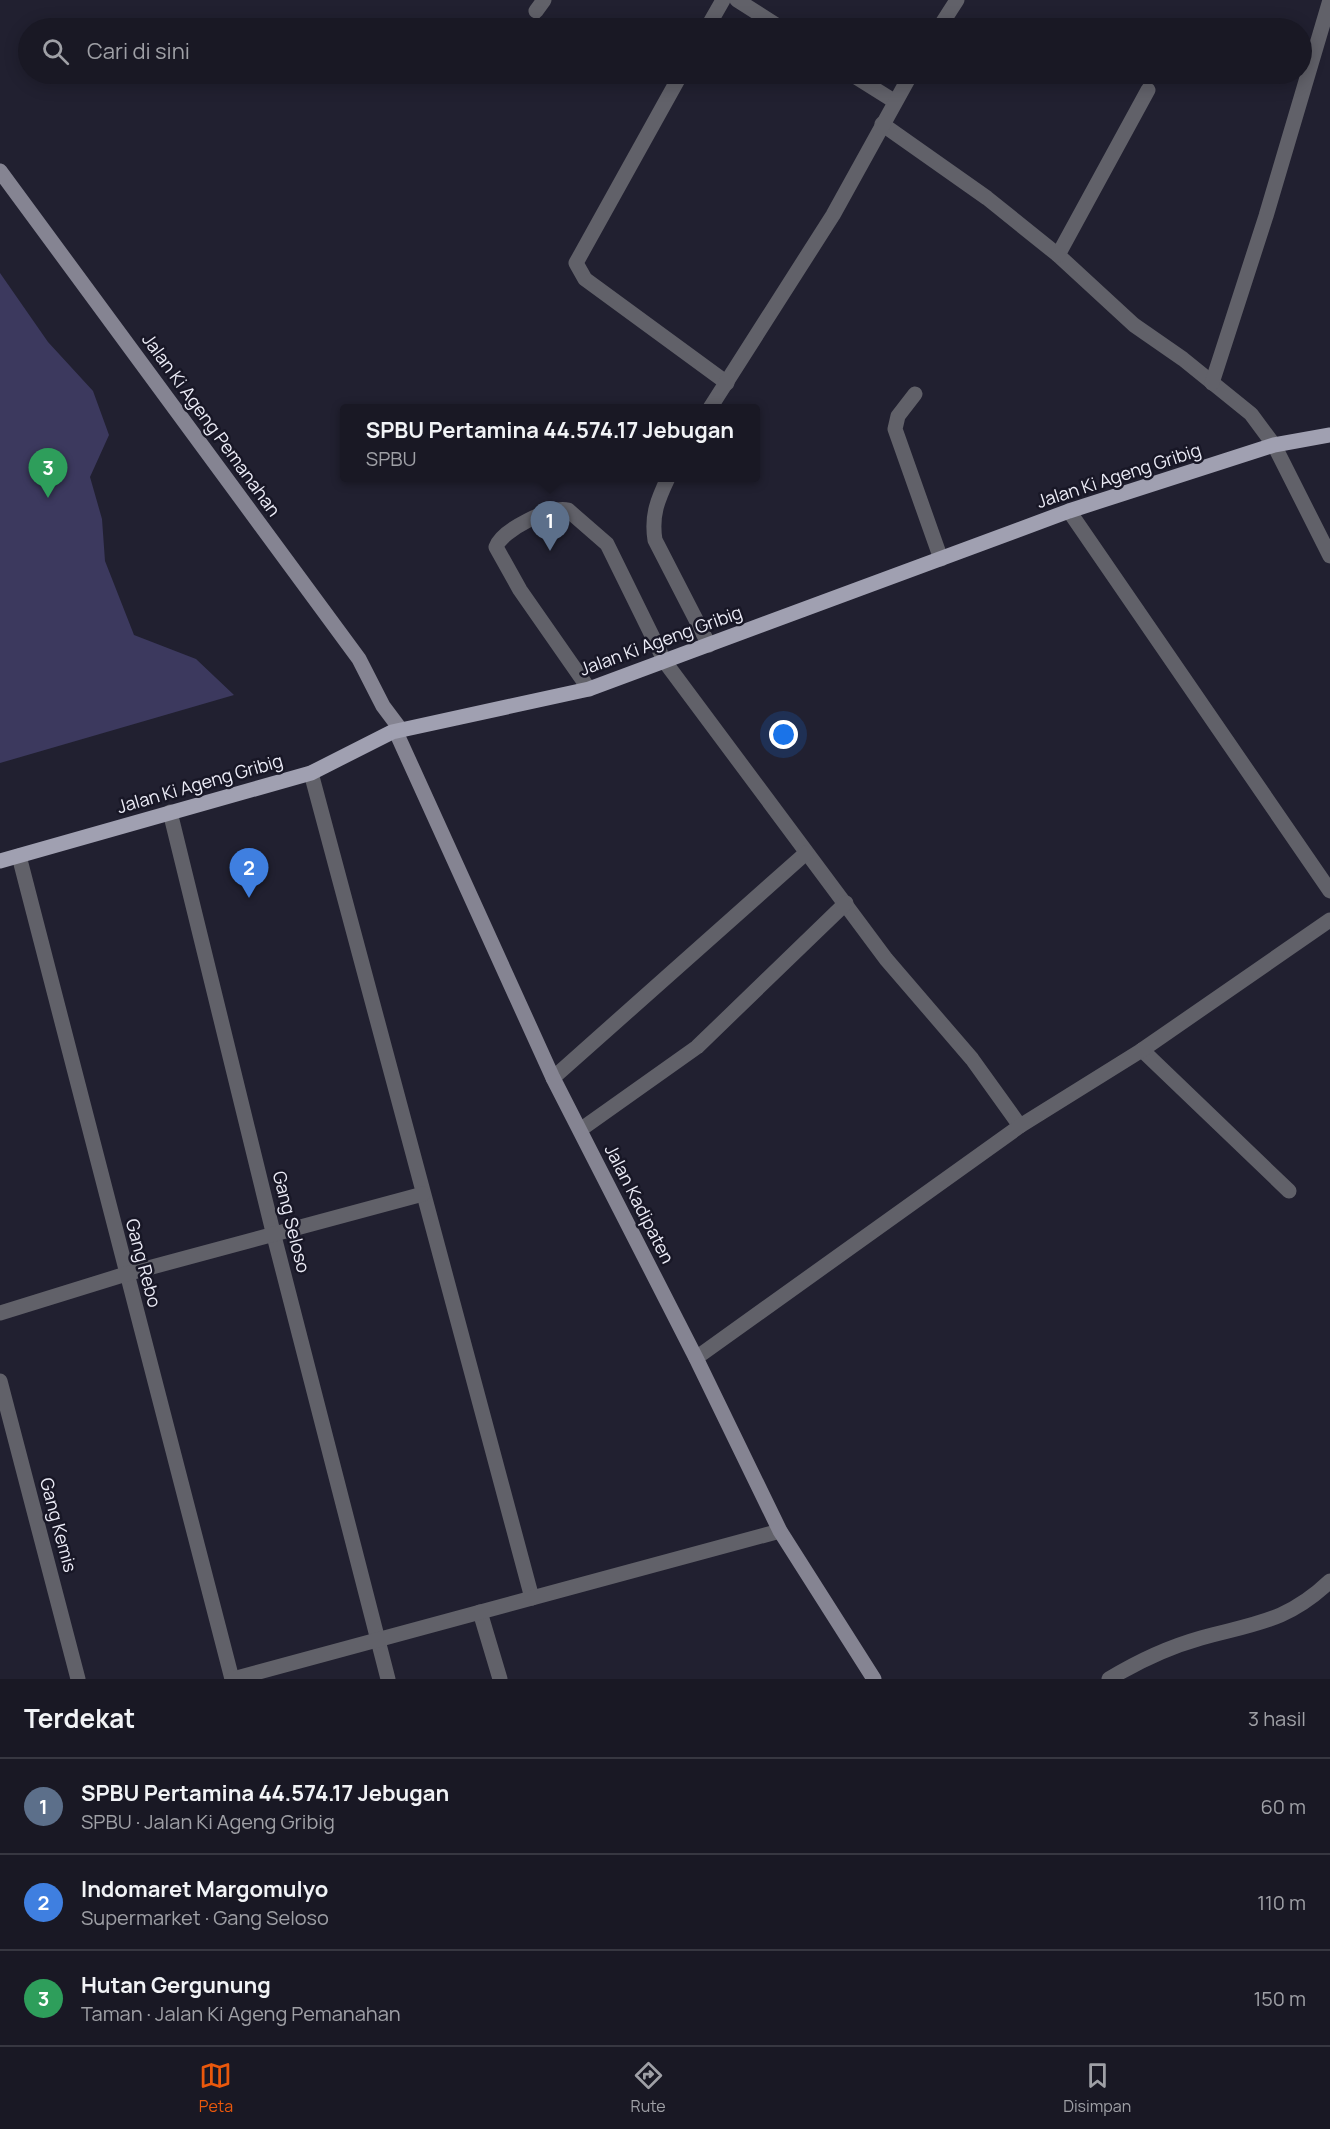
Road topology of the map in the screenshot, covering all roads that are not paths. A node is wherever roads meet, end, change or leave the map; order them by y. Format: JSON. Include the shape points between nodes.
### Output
{"nodes":[{"id":1,"x":723,"y":0,"type":"edge"},
{"id":2,"x":737,"y":0,"type":"edge"},
{"id":3,"x":957,"y":0,"type":"edge"},
{"id":4,"x":1330,"y":0,"type":"edge"},
{"id":5,"x":713,"y":18,"type":"edge"},
{"id":6,"x":765,"y":18,"type":"edge"},
{"id":7,"x":945,"y":18,"type":"edge"},
{"id":8,"x":1312,"y":61,"type":"edge"},
{"id":9,"x":675,"y":84,"type":"edge"},
{"id":10,"x":867,"y":84,"type":"edge"},
{"id":11,"x":905,"y":84,"type":"edge"},
{"id":12,"x":1305,"y":84,"type":"edge"},
{"id":13,"x":1148,"y":90,"type":"dead end"},
{"id":14,"x":894,"y":101,"type":"junction"},
{"id":15,"x":882,"y":124,"type":"junction"},
{"id":16,"x":0,"y":171,"type":"edge"},
{"id":17,"x":1058,"y":255,"type":"junction"},
{"id":18,"x":727,"y":383,"type":"junction"},
{"id":19,"x":1212,"y":383,"type":"junction"},
{"id":20,"x":915,"y":393,"type":"dead end"},
{"id":21,"x":713,"y":404,"type":"edge"},
{"id":22,"x":1330,"y":435,"type":"edge"},
{"id":23,"x":1274,"y":445,"type":"junction"},
{"id":24,"x":666,"y":482,"type":"edge"},
{"id":25,"x":1069,"y":511,"type":"junction"},
{"id":26,"x":1330,"y":556,"type":"edge"},
{"id":27,"x":941,"y":559,"type":"junction"},
{"id":28,"x":709,"y":645,"type":"junction"},
{"id":29,"x":665,"y":663,"type":"junction"},
{"id":30,"x":589,"y":689,"type":"junction"},
{"id":31,"x":397,"y":732,"type":"junction"},
{"id":32,"x":311,"y":773,"type":"junction"},
{"id":33,"x":170,"y":812,"type":"junction"},
{"id":34,"x":806,"y":853,"type":"junction"},
{"id":35,"x":19,"y":856,"type":"junction"},
{"id":36,"x":0,"y":861,"type":"edge"},
{"id":37,"x":1330,"y":891,"type":"edge"},
{"id":38,"x":846,"y":903,"type":"junction"},
{"id":39,"x":1330,"y":920,"type":"edge"},
{"id":40,"x":1142,"y":1050,"type":"junction"},
{"id":41,"x":553,"y":1078,"type":"junction"},
{"id":42,"x":1020,"y":1126,"type":"junction"},
{"id":43,"x":580,"y":1130,"type":"junction"},
{"id":44,"x":1289,"y":1191,"type":"dead end"},
{"id":45,"x":423,"y":1194,"type":"junction"},
{"id":46,"x":274,"y":1236,"type":"junction"},
{"id":47,"x":126,"y":1274,"type":"junction"},
{"id":48,"x":0,"y":1312,"type":"edge"},
{"id":49,"x":696,"y":1358,"type":"junction"},
{"id":50,"x":0,"y":1381,"type":"edge"},
{"id":51,"x":780,"y":1531,"type":"junction"},
{"id":52,"x":1330,"y":1581,"type":"edge"},
{"id":53,"x":532,"y":1598,"type":"junction"},
{"id":54,"x":480,"y":1612,"type":"junction"},
{"id":55,"x":378,"y":1640,"type":"junction"},
{"id":56,"x":237,"y":1678,"type":"edge"},
{"id":57,"x":78,"y":1679,"type":"edge"},
{"id":58,"x":388,"y":1679,"type":"edge"},
{"id":59,"x":500,"y":1679,"type":"edge"},
{"id":60,"x":874,"y":1679,"type":"edge"},
{"id":61,"x":1109,"y":1679,"type":"edge"}],
"edges":[{"from":1,"to":5,"type":"street"},
{"from":2,"to":6,"type":"street"},
{"from":3,"to":7,"type":"street"},
{"from":4,"to":8,"type":"street"},
{"from":9,"to":18,"type":"street","via":[[576,263],[585,279]]},
{"from":10,"to":14,"type":"street"},
{"from":11,"to":14,"type":"street"},
{"from":12,"to":19,"type":"street"},
{"from":13,"to":17,"type":"street"},
{"from":14,"to":15,"type":"street"},
{"from":15,"to":17,"type":"street","via":[[987,198]]},
{"from":15,"to":18,"type":"street","via":[[833,215]]},
{"from":16,"to":31,"type":"street","name":"Jalan Ki Ageng Pemanahan","via":[[359,659]]},
{"from":17,"to":19,"type":"street","via":[[1134,325]]},
{"from":18,"to":21,"type":"street"},
{"from":19,"to":23,"type":"street","via":[[1251,414]]},
{"from":20,"to":27,"type":"street","via":[[898,416],[895,429]]},
{"from":22,"to":23,"type":"main road","name":"Jalan Ki Ageng Gribig"},
{"from":23,"to":25,"type":"main road","name":"Jalan Ki Ageng Gribig"},
{"from":23,"to":26,"type":"street"},
{"from":24,"to":28,"type":"street","via":[[654,508],[655,540]]},
{"from":25,"to":27,"type":"main road","name":"Jalan Ki Ageng Gribig"},
{"from":25,"to":37,"type":"street"},
{"from":27,"to":28,"type":"main road","name":"Jalan Ki Ageng Gribig"},
{"from":28,"to":29,"type":"main road","name":"Jalan Ki Ageng Gribig"},
{"from":29,"to":30,"type":"main road","name":"Jalan Ki Ageng Gribig"},
{"from":29,"to":30,"type":"street","via":[[607,544],[568,510],[543,512],[501,537],[496,546],[520,590]]},
{"from":29,"to":34,"type":"street"},
{"from":30,"to":31,"type":"main road","name":"Jalan Ki Ageng Gribig"},
{"from":31,"to":32,"type":"main road","name":"Jalan Ki Ageng Gribig"},
{"from":31,"to":41,"type":"street","name":"Jalan Kadipaten"},
{"from":32,"to":33,"type":"main road","name":"Jalan Ki Ageng Gribig"},
{"from":32,"to":45,"type":"street"},
{"from":33,"to":35,"type":"main road","name":"Jalan Ki Ageng Gribig"},
{"from":33,"to":46,"type":"street","name":"Gang Seloso"},
{"from":34,"to":38,"type":"street"},
{"from":34,"to":41,"type":"street"},
{"from":35,"to":36,"type":"main road","name":"Jalan Ki Ageng Gribig"},
{"from":35,"to":47,"type":"street","name":"Gang Rebo"},
{"from":38,"to":42,"type":"street","via":[[886,959],[988,1080]]},
{"from":38,"to":43,"type":"street","via":[[697,1047]]},
{"from":39,"to":40,"type":"street"},
{"from":40,"to":42,"type":"street"},
{"from":40,"to":44,"type":"street"},
{"from":41,"to":43,"type":"street","name":"Jalan Kadipaten"},
{"from":42,"to":49,"type":"street"},
{"from":43,"to":49,"type":"street","name":"Jalan Kadipaten"},
{"from":45,"to":46,"type":"street"},
{"from":45,"to":53,"type":"street"},
{"from":46,"to":47,"type":"street"},
{"from":46,"to":55,"type":"street","name":"Gang Seloso"},
{"from":47,"to":48,"type":"street"},
{"from":47,"to":56,"type":"street","name":"Gang Rebo"},
{"from":49,"to":51,"type":"street","name":"Jalan Kadipaten"},
{"from":50,"to":57,"type":"street","name":"Gang Kemis"},
{"from":51,"to":53,"type":"street"},
{"from":51,"to":60,"type":"street","name":"Jalan Kadipaten"},
{"from":52,"to":61,"type":"street","via":[[1296,1610],[1174,1647]]},
{"from":53,"to":54,"type":"street"},
{"from":54,"to":55,"type":"street"},
{"from":54,"to":59,"type":"street"},
{"from":55,"to":56,"type":"street"},
{"from":55,"to":58,"type":"street","name":"Gang Seloso"}]}
